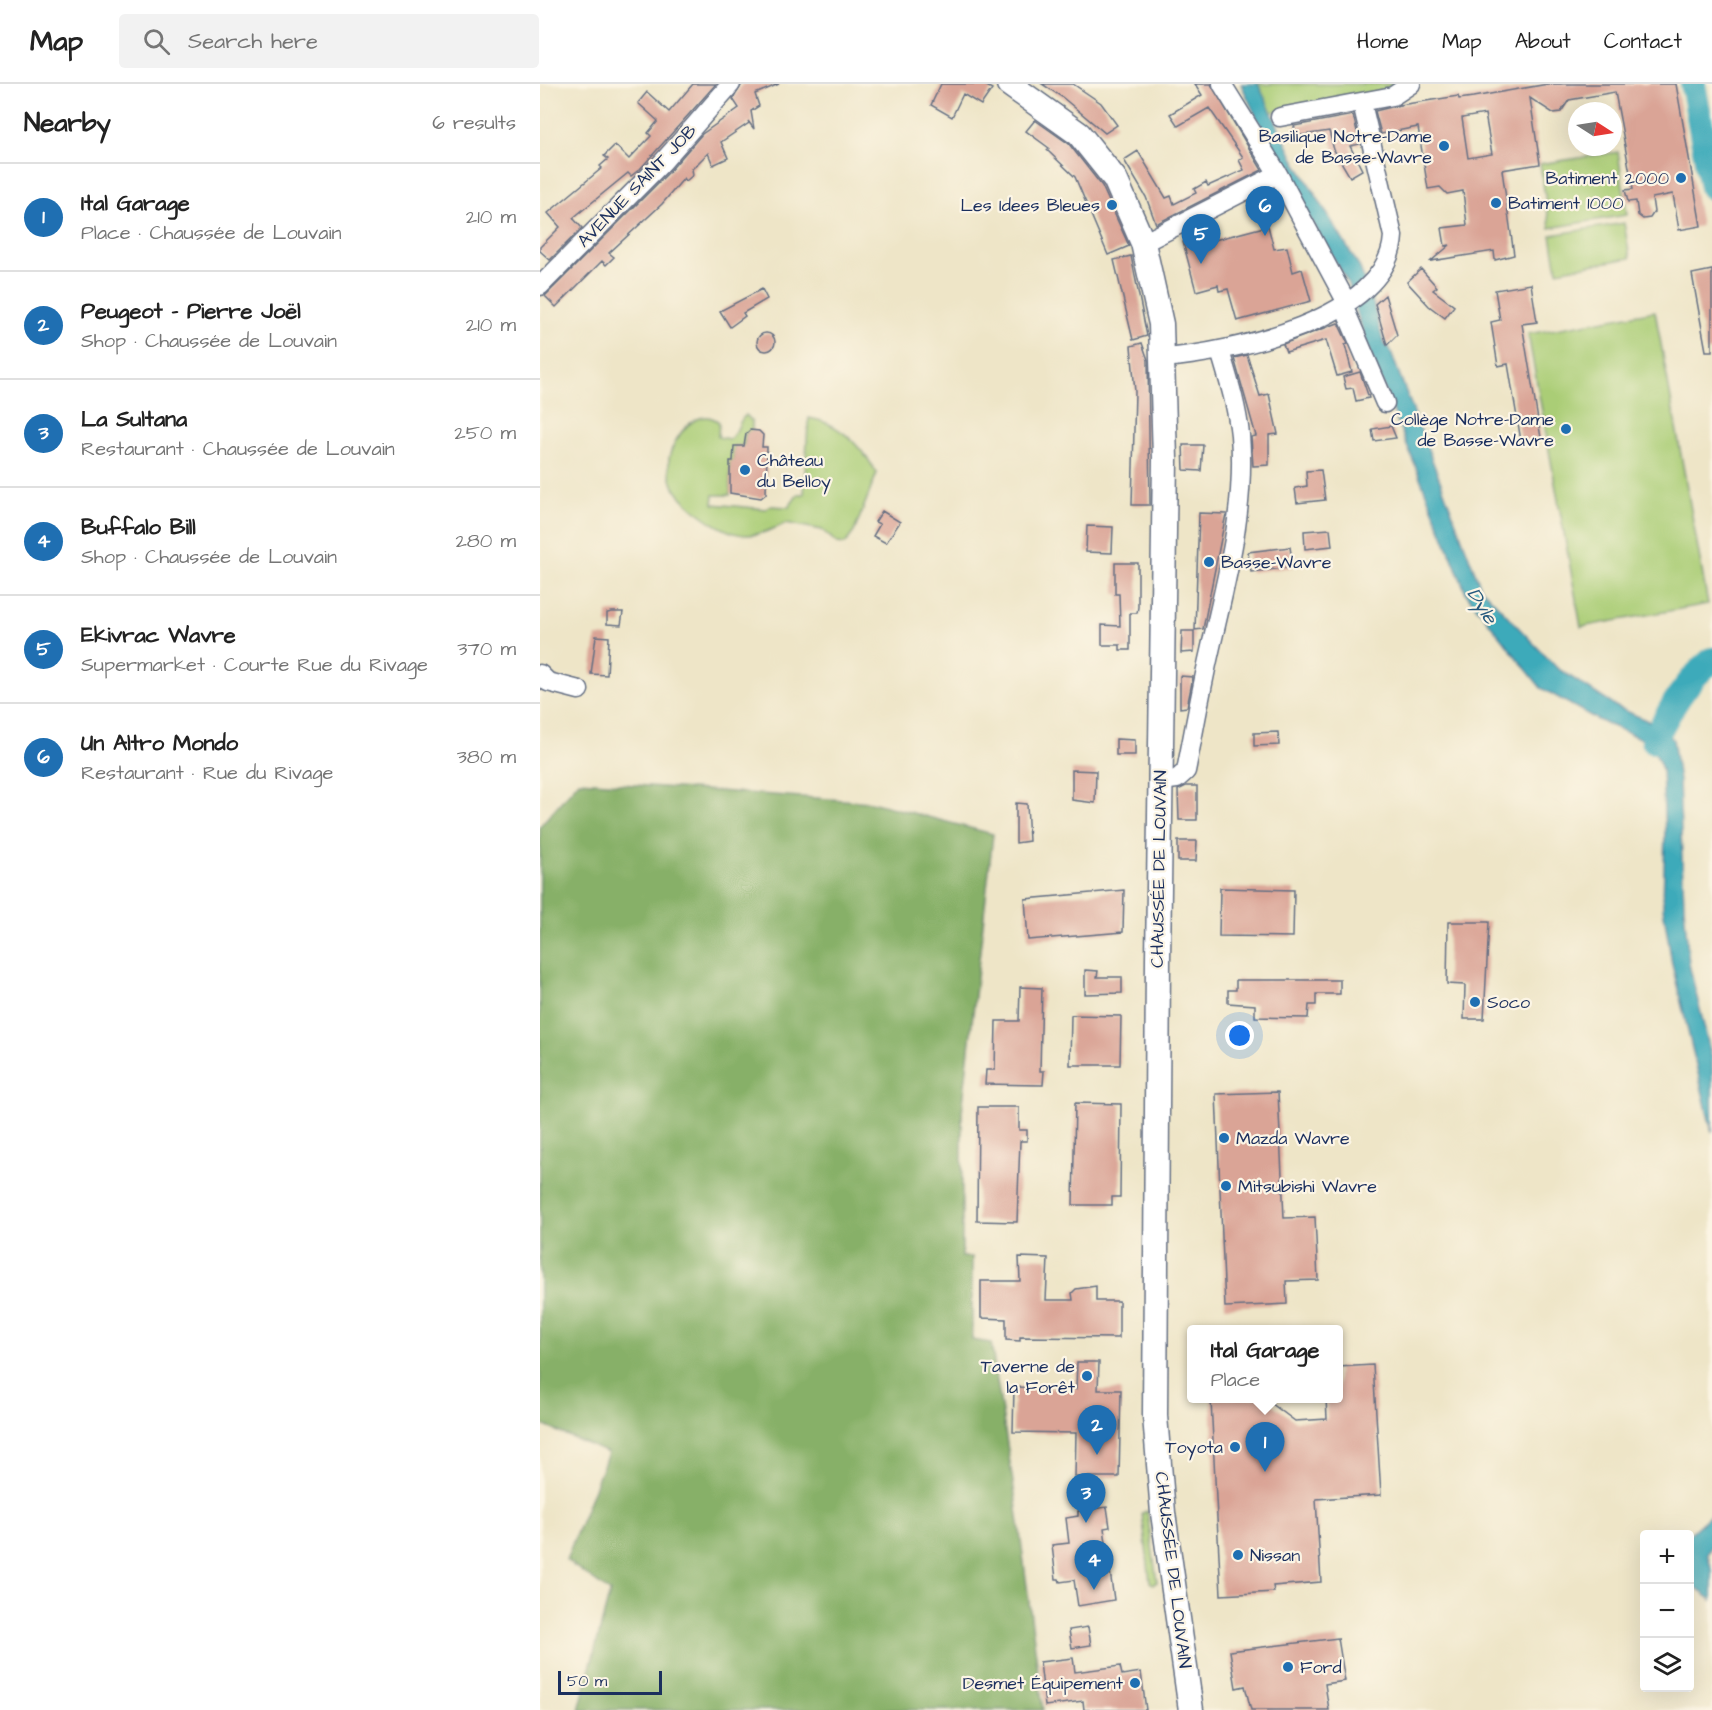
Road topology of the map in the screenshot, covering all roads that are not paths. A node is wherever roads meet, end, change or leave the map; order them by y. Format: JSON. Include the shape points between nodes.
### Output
{"nodes":[{"id":1,"x":731,"y":84,"type":"edge"},
{"id":2,"x":1009,"y":84,"type":"edge"},
{"id":3,"x":1222,"y":84,"type":"edge"},
{"id":4,"x":1412,"y":84,"type":"edge"},
{"id":5,"x":1362,"y":103,"type":"junction"},
{"id":6,"x":1280,"y":117,"type":"dead end"},
{"id":7,"x":1278,"y":174,"type":"junction"},
{"id":8,"x":1143,"y":243,"type":"junction"},
{"id":9,"x":540,"y":286,"type":"edge"},
{"id":10,"x":1347,"y":302,"type":"junction"},
{"id":11,"x":1220,"y":351,"type":"junction"},
{"id":12,"x":1164,"y":358,"type":"junction"},
{"id":13,"x":1385,"y":403,"type":"dead end"},
{"id":14,"x":540,"y":674,"type":"edge"},
{"id":15,"x":579,"y":690,"type":"dead end"},
{"id":16,"x":1161,"y":781,"type":"junction"},
{"id":17,"x":1191,"y":1710,"type":"edge"}],
"edges":[{"from":1,"to":9,"type":"street","name":"AVENUE SAINT JOB","via":[[660,165]]},
{"from":2,"to":8,"type":"main road","name":"CHAUSSÉE DE LOUVAIN","via":[[1065,122],[1091,146],[1115,179]]},
{"from":3,"to":7,"type":"street"},
{"from":4,"to":5,"type":"street","via":[[1393,96]]},
{"from":5,"to":6,"type":"street"},
{"from":5,"to":10,"type":"street","via":[[1393,248],[1384,268]]},
{"from":7,"to":8,"type":"street"},
{"from":7,"to":10,"type":"street"},
{"from":8,"to":12,"type":"main road","name":"CHAUSSÉE DE LOUVAIN","via":[[1159,313]]},
{"from":10,"to":11,"type":"street","via":[[1300,327]]},
{"from":10,"to":13,"type":"street"},
{"from":11,"to":12,"type":"street"},
{"from":11,"to":16,"type":"street","via":[[1240,436],[1231,566],[1186,771],[1177,779]]},
{"from":12,"to":16,"type":"main road","name":"CHAUSSÉE DE LOUVAIN"},
{"from":14,"to":15,"type":"street","via":[[548,682]]},
{"from":16,"to":17,"type":"main road","name":"CHAUSSÉE DE LOUVAIN","via":[[1155,1416],[1163,1513]]}]}
